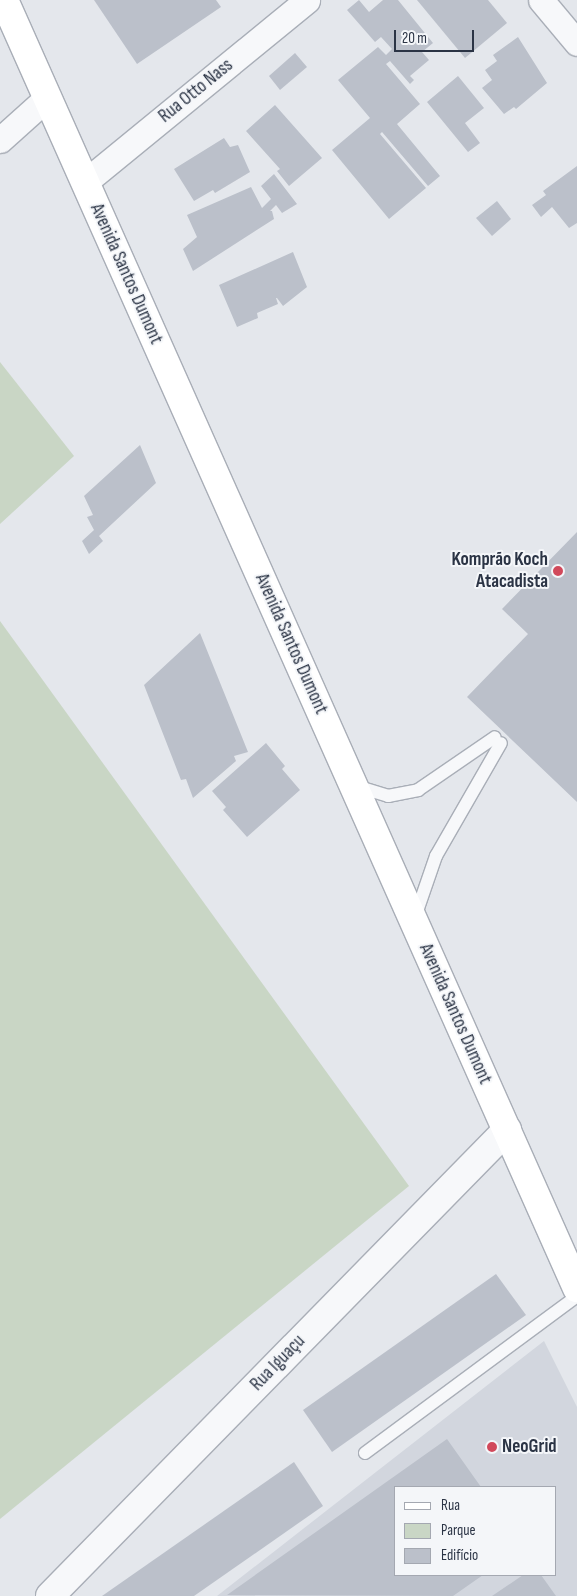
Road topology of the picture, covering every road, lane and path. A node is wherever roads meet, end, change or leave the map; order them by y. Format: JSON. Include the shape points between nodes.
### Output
{"nodes":[{"id":1,"x":4,"y":0,"type":"edge"},
{"id":2,"x":307,"y":0,"type":"edge"},
{"id":3,"x":541,"y":0,"type":"edge"},
{"id":4,"x":577,"y":43,"type":"edge"},
{"id":5,"x":48,"y":97,"type":"junction"},
{"id":6,"x":0,"y":140,"type":"edge"},
{"id":7,"x":85,"y":182,"type":"junction"},
{"id":8,"x":354,"y":786,"type":"junction"},
{"id":9,"x":414,"y":921,"type":"junction"},
{"id":10,"x":507,"y":1130,"type":"junction"},
{"id":11,"x":576,"y":1285,"type":"edge"},
{"id":12,"x":365,"y":1453,"type":"dead end"},
{"id":13,"x":50,"y":1596,"type":"edge"}],
"edges":[{"from":1,"to":5,"type":"main road","name":"Avenida Santos Dumont"},
{"from":2,"to":7,"type":"street","name":"Rua Otto Nass"},
{"from":3,"to":4,"type":"street"},
{"from":5,"to":6,"type":"street"},
{"from":5,"to":7,"type":"main road","name":"Avenida Santos Dumont"},
{"from":7,"to":8,"type":"main road","name":"Avenida Santos Dumont"},
{"from":8,"to":9,"type":"main road","name":"Avenida Santos Dumont"},
{"from":8,"to":9,"type":"lane","via":[[388,796],[418,790],[498,740],[436,856]]},
{"from":9,"to":10,"type":"main road","name":"Avenida Santos Dumont"},
{"from":10,"to":11,"type":"main road","name":"Avenida Santos Dumont"},
{"from":10,"to":13,"type":"street","name":"Rua Iguaçu"},
{"from":11,"to":12,"type":"lane"}]}
